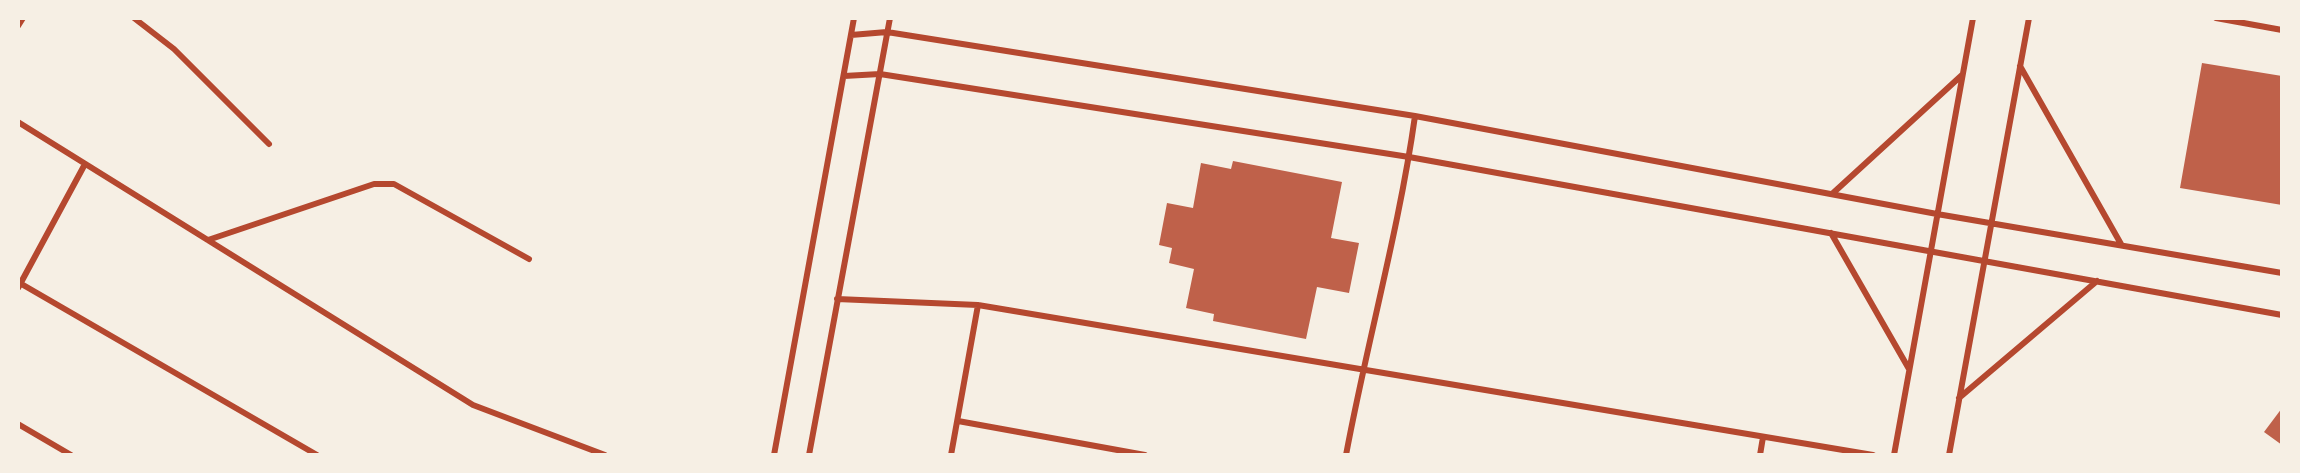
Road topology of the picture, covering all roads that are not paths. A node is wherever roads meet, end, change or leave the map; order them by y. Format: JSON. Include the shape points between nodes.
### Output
{"nodes":[{"id":1,"x":23,"y":18,"type":"edge"},
{"id":2,"x":134,"y":18,"type":"edge"},
{"id":3,"x":854,"y":18,"type":"edge"},
{"id":4,"x":890,"y":18,"type":"edge"},
{"id":5,"x":1973,"y":18,"type":"edge"},
{"id":6,"x":2029,"y":18,"type":"edge"},
{"id":7,"x":2216,"y":18,"type":"edge"},
{"id":8,"x":18,"y":26,"type":"edge"},
{"id":9,"x":2282,"y":30,"type":"edge"},
{"id":10,"x":887,"y":32,"type":"junction"},
{"id":11,"x":851,"y":35,"type":"junction"},
{"id":12,"x":2020,"y":65,"type":"junction"},
{"id":13,"x":880,"y":74,"type":"junction"},
{"id":14,"x":1962,"y":75,"type":"junction"},
{"id":15,"x":844,"y":76,"type":"junction"},
{"id":16,"x":1415,"y":116,"type":"junction"},
{"id":17,"x":18,"y":122,"type":"edge"},
{"id":18,"x":269,"y":144,"type":"dead end"},
{"id":19,"x":1409,"y":157,"type":"junction"},
{"id":20,"x":85,"y":164,"type":"junction"},
{"id":21,"x":1832,"y":194,"type":"junction"},
{"id":22,"x":1937,"y":214,"type":"junction"},
{"id":23,"x":1992,"y":222,"type":"junction"},
{"id":24,"x":1831,"y":233,"type":"junction"},
{"id":25,"x":208,"y":240,"type":"junction"},
{"id":26,"x":2121,"y":244,"type":"junction"},
{"id":27,"x":1931,"y":251,"type":"junction"},
{"id":28,"x":529,"y":259,"type":"dead end"},
{"id":29,"x":1984,"y":261,"type":"junction"},
{"id":30,"x":2282,"y":273,"type":"edge"},
{"id":31,"x":2097,"y":281,"type":"junction"},
{"id":32,"x":19,"y":284,"type":"edge"},
{"id":33,"x":837,"y":299,"type":"junction"},
{"id":34,"x":978,"y":305,"type":"junction"},
{"id":35,"x":2282,"y":315,"type":"edge"},
{"id":36,"x":1909,"y":369,"type":"junction"},
{"id":37,"x":1361,"y":370,"type":"junction"},
{"id":38,"x":1959,"y":398,"type":"junction"},
{"id":39,"x":958,"y":421,"type":"junction"},
{"id":40,"x":18,"y":424,"type":"edge"},
{"id":41,"x":1763,"y":437,"type":"junction"},
{"id":42,"x":71,"y":455,"type":"edge"},
{"id":43,"x":317,"y":455,"type":"edge"},
{"id":44,"x":605,"y":455,"type":"edge"},
{"id":45,"x":774,"y":455,"type":"edge"},
{"id":46,"x":809,"y":455,"type":"edge"},
{"id":47,"x":951,"y":455,"type":"edge"},
{"id":48,"x":1145,"y":455,"type":"edge"},
{"id":49,"x":1346,"y":455,"type":"edge"},
{"id":50,"x":1760,"y":455,"type":"edge"},
{"id":51,"x":1874,"y":455,"type":"edge"},
{"id":52,"x":1894,"y":455,"type":"edge"},
{"id":53,"x":1949,"y":455,"type":"edge"}],
"edges":[{"from":1,"to":8,"type":"street"},
{"from":2,"to":18,"type":"street","via":[[174,49]]},
{"from":3,"to":11,"type":"street"},
{"from":4,"to":10,"type":"street"},
{"from":5,"to":14,"type":"street"},
{"from":6,"to":12,"type":"street"},
{"from":7,"to":9,"type":"street"},
{"from":10,"to":11,"type":"street"},
{"from":10,"to":13,"type":"street"},
{"from":10,"to":16,"type":"street"},
{"from":11,"to":15,"type":"street"},
{"from":12,"to":23,"type":"street"},
{"from":12,"to":26,"type":"street"},
{"from":13,"to":15,"type":"street"},
{"from":13,"to":19,"type":"street"},
{"from":13,"to":33,"type":"street"},
{"from":14,"to":21,"type":"street"},
{"from":14,"to":22,"type":"street"},
{"from":15,"to":45,"type":"street"},
{"from":16,"to":19,"type":"street"},
{"from":16,"to":21,"type":"street"},
{"from":17,"to":20,"type":"street"},
{"from":19,"to":24,"type":"street"},
{"from":19,"to":37,"type":"street"},
{"from":20,"to":25,"type":"street"},
{"from":20,"to":32,"type":"street"},
{"from":21,"to":22,"type":"street"},
{"from":22,"to":23,"type":"street"},
{"from":22,"to":27,"type":"street"},
{"from":23,"to":26,"type":"street"},
{"from":23,"to":29,"type":"street"},
{"from":24,"to":27,"type":"street"},
{"from":24,"to":36,"type":"street"},
{"from":25,"to":28,"type":"street","via":[[374,184],[394,184]]},
{"from":25,"to":44,"type":"street","via":[[473,405]]},
{"from":26,"to":30,"type":"street"},
{"from":27,"to":29,"type":"street"},
{"from":27,"to":36,"type":"street"},
{"from":29,"to":31,"type":"street"},
{"from":29,"to":38,"type":"street"},
{"from":31,"to":35,"type":"street"},
{"from":31,"to":38,"type":"street"},
{"from":32,"to":43,"type":"street"},
{"from":33,"to":34,"type":"street"},
{"from":33,"to":46,"type":"street"},
{"from":34,"to":37,"type":"street"},
{"from":34,"to":39,"type":"street"},
{"from":36,"to":52,"type":"street"},
{"from":37,"to":41,"type":"street"},
{"from":37,"to":49,"type":"street"},
{"from":38,"to":53,"type":"street"},
{"from":39,"to":47,"type":"street"},
{"from":39,"to":48,"type":"street"},
{"from":40,"to":42,"type":"street"},
{"from":41,"to":50,"type":"street"},
{"from":41,"to":51,"type":"street"}]}
